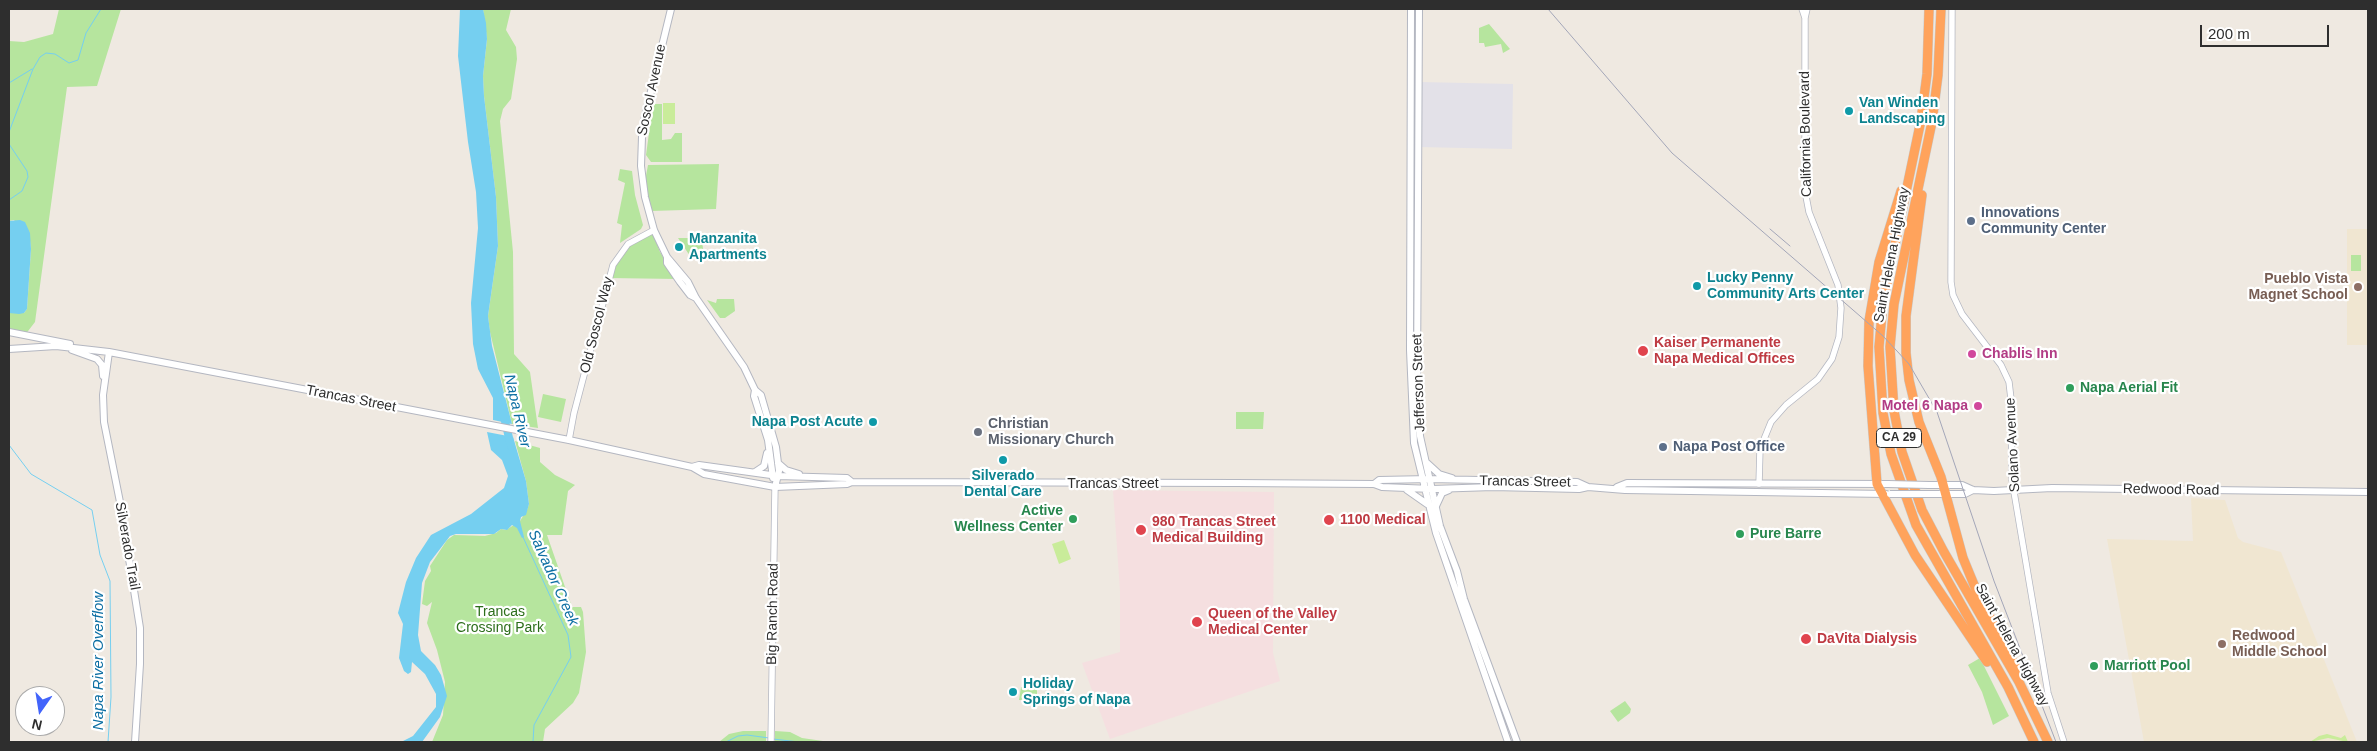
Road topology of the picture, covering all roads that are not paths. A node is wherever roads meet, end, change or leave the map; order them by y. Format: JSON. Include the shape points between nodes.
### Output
{"nodes":[{"id":1,"x":671,"y":9,"type":"edge"},
{"id":2,"x":1411,"y":9,"type":"edge"},
{"id":3,"x":1419,"y":9,"type":"edge"},
{"id":4,"x":1802,"y":9,"type":"edge"},
{"id":5,"x":1807,"y":9,"type":"edge"},
{"id":6,"x":1929,"y":9,"type":"edge"},
{"id":7,"x":1940,"y":9,"type":"edge"},
{"id":8,"x":1952,"y":9,"type":"edge"},
{"id":9,"x":1805,"y":18,"type":"junction"},
{"id":10,"x":1932,"y":122,"type":"junction"},
{"id":11,"x":1916,"y":144,"type":"junction"},
{"id":12,"x":654,"y":230,"type":"junction"},
{"id":13,"x":9,"y":332,"type":"edge"},
{"id":14,"x":56,"y":346,"type":"junction"},
{"id":15,"x":9,"y":349,"type":"edge"},
{"id":16,"x":90,"y":349,"type":"junction"},
{"id":17,"x":109,"y":352,"type":"junction"},
{"id":18,"x":755,"y":390,"type":"junction"},
{"id":19,"x":103,"y":395,"type":"junction"},
{"id":20,"x":757,"y":402,"type":"junction"},
{"id":21,"x":772,"y":426,"type":"junction"},
{"id":22,"x":569,"y":440,"type":"junction"},
{"id":23,"x":768,"y":444,"type":"junction"},
{"id":24,"x":778,"y":462,"type":"junction"},
{"id":25,"x":1417,"y":462,"type":"junction"},
{"id":26,"x":1426,"y":462,"type":"junction"},
{"id":27,"x":692,"y":467,"type":"junction"},
{"id":28,"x":745,"y":472,"type":"junction"},
{"id":29,"x":775,"y":475,"type":"junction"},
{"id":30,"x":820,"y":478,"type":"junction"},
{"id":31,"x":1408,"y":479,"type":"junction"},
{"id":32,"x":1421,"y":479,"type":"junction"},
{"id":33,"x":1430,"y":479,"type":"junction"},
{"id":34,"x":1460,"y":481,"type":"junction"},
{"id":35,"x":852,"y":482,"type":"junction"},
{"id":36,"x":1374,"y":484,"type":"junction"},
{"id":37,"x":1678,"y":484,"type":"junction"},
{"id":38,"x":1759,"y":484,"type":"junction"},
{"id":39,"x":1828,"y":484,"type":"junction"},
{"id":40,"x":1877,"y":484,"type":"junction"},
{"id":41,"x":1517,"y":485,"type":"junction"},
{"id":42,"x":1588,"y":486,"type":"junction"},
{"id":43,"x":775,"y":487,"type":"junction"},
{"id":44,"x":1401,"y":487,"type":"junction"},
{"id":45,"x":1616,"y":487,"type":"junction"},
{"id":46,"x":1453,"y":488,"type":"junction"},
{"id":47,"x":1424,"y":489,"type":"junction"},
{"id":48,"x":1432,"y":489,"type":"junction"},
{"id":49,"x":1656,"y":490,"type":"junction"},
{"id":50,"x":1944,"y":490,"type":"junction"},
{"id":51,"x":2014,"y":490,"type":"junction"},
{"id":52,"x":2368,"y":492,"type":"edge"},
{"id":53,"x":1759,"y":493,"type":"junction"},
{"id":54,"x":1798,"y":493,"type":"junction"},
{"id":55,"x":1880,"y":494,"type":"junction"},
{"id":56,"x":1428,"y":504,"type":"junction"},
{"id":57,"x":1436,"y":508,"type":"junction"},
{"id":58,"x":2018,"y":709,"type":"junction"},
{"id":59,"x":2040,"y":725,"type":"junction"},
{"id":60,"x":135,"y":742,"type":"edge"},
{"id":61,"x":771,"y":742,"type":"edge"},
{"id":62,"x":1508,"y":742,"type":"edge"},
{"id":63,"x":1517,"y":742,"type":"edge"},
{"id":64,"x":2034,"y":742,"type":"edge"},
{"id":65,"x":2048,"y":742,"type":"edge"},
{"id":66,"x":2064,"y":742,"type":"edge"}],
"edges":[{"from":1,"to":12,"type":"main road","name":"Soscol Avenue","via":[[642,137],[642,184]]},
{"from":2,"to":25,"type":"main road","name":"Jefferson Street","via":[[1410,358]]},
{"from":3,"to":26,"type":"main road","name":"Jefferson Street","via":[[1417,382],[1420,436]]},
{"from":4,"to":9,"type":"street","name":"California Boulevard"},
{"from":5,"to":9,"type":"street","name":"California Boulevard"},
{"from":6,"to":11,"type":"highway","name":"Saint Helena Highway","number":"CA 29","via":[[1926,82]]},
{"from":7,"to":10,"type":"highway","name":"Saint Helena Highway","number":"CA 29","via":[[1938,75]]},
{"from":8,"to":51,"type":"street","name":"Solano Avenue","via":[[1951,282],[1962,314],[2001,365],[2009,382]]},
{"from":9,"to":38,"type":"street","name":"California Boulevard","via":[[1805,191],[1809,212],[1838,285],[1841,308],[1839,337],[1832,359],[1823,373],[1770,422],[1760,449]]},
{"from":10,"to":50,"type":"highway","via":[[1908,297],[1906,353],[1919,422]]},
{"from":10,"to":59,"type":"highway","name":"Saint Helena Highway","number":"CA 29","via":[[1894,304],[1890,368],[1897,432],[1927,520]]},
{"from":11,"to":40,"type":"highway","via":[[1879,262],[1869,321],[1868,375]]},
{"from":11,"to":58,"type":"highway","name":"Saint Helena Highway","number":"CA 29","via":[[1880,323],[1879,369],[1886,434],[1900,484],[1916,524]]},
{"from":12,"to":18,"type":"main road","name":"Soscol Avenue","via":[[667,263],[690,295],[696,298],[746,371]]},
{"from":12,"to":22,"type":"street","name":"Old Soscol Way","via":[[628,244],[613,265]]},
{"from":13,"to":16,"type":"main road"},
{"from":14,"to":15,"type":"main road","name":"Trancas Street"},
{"from":14,"to":16,"type":"main road","name":"Trancas Street"},
{"from":14,"to":19,"type":"main road","via":[[91,356],[100,362]]},
{"from":16,"to":17,"type":"main road","name":"Trancas Street"},
{"from":17,"to":19,"type":"main road","name":"Silverado Trail"},
{"from":17,"to":22,"type":"main road","name":"Trancas Street"},
{"from":18,"to":20,"type":"main road","name":"Soscol Avenue"},
{"from":18,"to":21,"type":"main road","name":"Soscol Avenue","via":[[762,396]]},
{"from":19,"to":60,"type":"main road","name":"Silverado Trail","via":[[104,422],[140,628]]},
{"from":20,"to":21,"type":"main road","via":[[768,425]]},
{"from":20,"to":23,"type":"main road","name":"Soscol Avenue"},
{"from":21,"to":24,"type":"main road","name":"Soscol Avenue"},
{"from":22,"to":27,"type":"main road","name":"Trancas Street"},
{"from":23,"to":28,"type":"main road","via":[[763,468]]},
{"from":23,"to":29,"type":"main road","name":"Soscol Avenue"},
{"from":24,"to":29,"type":"main road","name":"Soscol Avenue"},
{"from":24,"to":30,"type":"main road","via":[[788,471]]},
{"from":25,"to":31,"type":"main road"},
{"from":25,"to":32,"type":"main road","name":"Jefferson Street"},
{"from":26,"to":33,"type":"main road","name":"Jefferson Street"},
{"from":26,"to":34,"type":"main road","via":[[1439,474]]},
{"from":27,"to":28,"type":"main road","name":"Trancas Street","via":[[699,465]]},
{"from":27,"to":43,"type":"main road","name":"Trancas Street","via":[[704,474]]},
{"from":28,"to":29,"type":"main road","name":"Trancas Street"},
{"from":29,"to":30,"type":"main road","name":"Trancas Street"},
{"from":29,"to":43,"type":"main road","name":"Soscol Avenue"},
{"from":30,"to":35,"type":"main road","name":"Trancas Street","via":[[847,478]]},
{"from":31,"to":32,"type":"main road","name":"Trancas Street"},
{"from":31,"to":36,"type":"main road","name":"Trancas Street","via":[[1379,480]]},
{"from":32,"to":33,"type":"main road","name":"Trancas Street"},
{"from":32,"to":47,"type":"main road","name":"Jefferson Street"},
{"from":33,"to":34,"type":"main road","name":"Trancas Street"},
{"from":33,"to":48,"type":"main road","name":"Jefferson Street"},
{"from":34,"to":41,"type":"main road","name":"Trancas Street"},
{"from":35,"to":36,"type":"main road","name":"Trancas Street"},
{"from":35,"to":43,"type":"main road","name":"Trancas Street"},
{"from":36,"to":44,"type":"main road","name":"Trancas Street"},
{"from":37,"to":38,"type":"main road","name":"Trancas Street"},
{"from":37,"to":45,"type":"main road","name":"Trancas Street","via":[[1627,483]]},
{"from":37,"to":49,"type":"main road"},
{"from":38,"to":39,"type":"main road","name":"Trancas Street"},
{"from":38,"to":53,"type":"main road"},
{"from":39,"to":40,"type":"main road","name":"Trancas Street"},
{"from":39,"to":54,"type":"main road"},
{"from":40,"to":50,"type":"main road","name":"Redwood Road","bridge":true,"via":[[1929,485]]},
{"from":40,"to":55,"type":"highway"},
{"from":41,"to":42,"type":"main road","name":"Trancas Street","via":[[1579,489]]},
{"from":41,"to":42,"type":"main road","name":"Trancas Street","via":[[1577,482]]},
{"from":41,"to":46,"type":"main road","name":"Trancas Street"},
{"from":42,"to":45,"type":"main road","name":"Trancas Street"},
{"from":43,"to":61,"type":"street","name":"Big Ranch Road"},
{"from":44,"to":47,"type":"main road","name":"Trancas Street"},
{"from":44,"to":56,"type":"main road"},
{"from":45,"to":49,"type":"main road","name":"Trancas Street"},
{"from":46,"to":48,"type":"main road","name":"Trancas Street"},
{"from":46,"to":57,"type":"main road","via":[[1442,493]]},
{"from":47,"to":48,"type":"main road","name":"Trancas Street"},
{"from":47,"to":56,"type":"main road","name":"Jefferson Street"},
{"from":48,"to":57,"type":"main road","name":"Jefferson Street"},
{"from":49,"to":53,"type":"main road","name":"Trancas Street"},
{"from":50,"to":51,"type":"main road","name":"Redwood Road","via":[[1962,485],[1973,490]]},
{"from":50,"to":55,"type":"main road","name":"Redwood Road","bridge":true,"via":[[1933,494]]},
{"from":50,"to":59,"type":"highway","via":[[1969,574],[2030,694]]},
{"from":51,"to":52,"type":"main road","name":"Redwood Road"},
{"from":51,"to":66,"type":"street","name":"Solano Avenue","via":[[2048,693]]},
{"from":53,"to":54,"type":"main road","name":"Trancas Street"},
{"from":54,"to":55,"type":"main road","name":"Trancas Street"},
{"from":55,"to":58,"type":"highway","via":[[1915,555]]},
{"from":56,"to":62,"type":"main road","name":"Jefferson Street"},
{"from":57,"to":63,"type":"main road","name":"Jefferson Street","via":[[1464,599]]},
{"from":58,"to":64,"type":"highway","name":"Saint Helena Highway","number":"CA 29"},
{"from":59,"to":65,"type":"highway","name":"Saint Helena Highway","number":"CA 29"}]}
